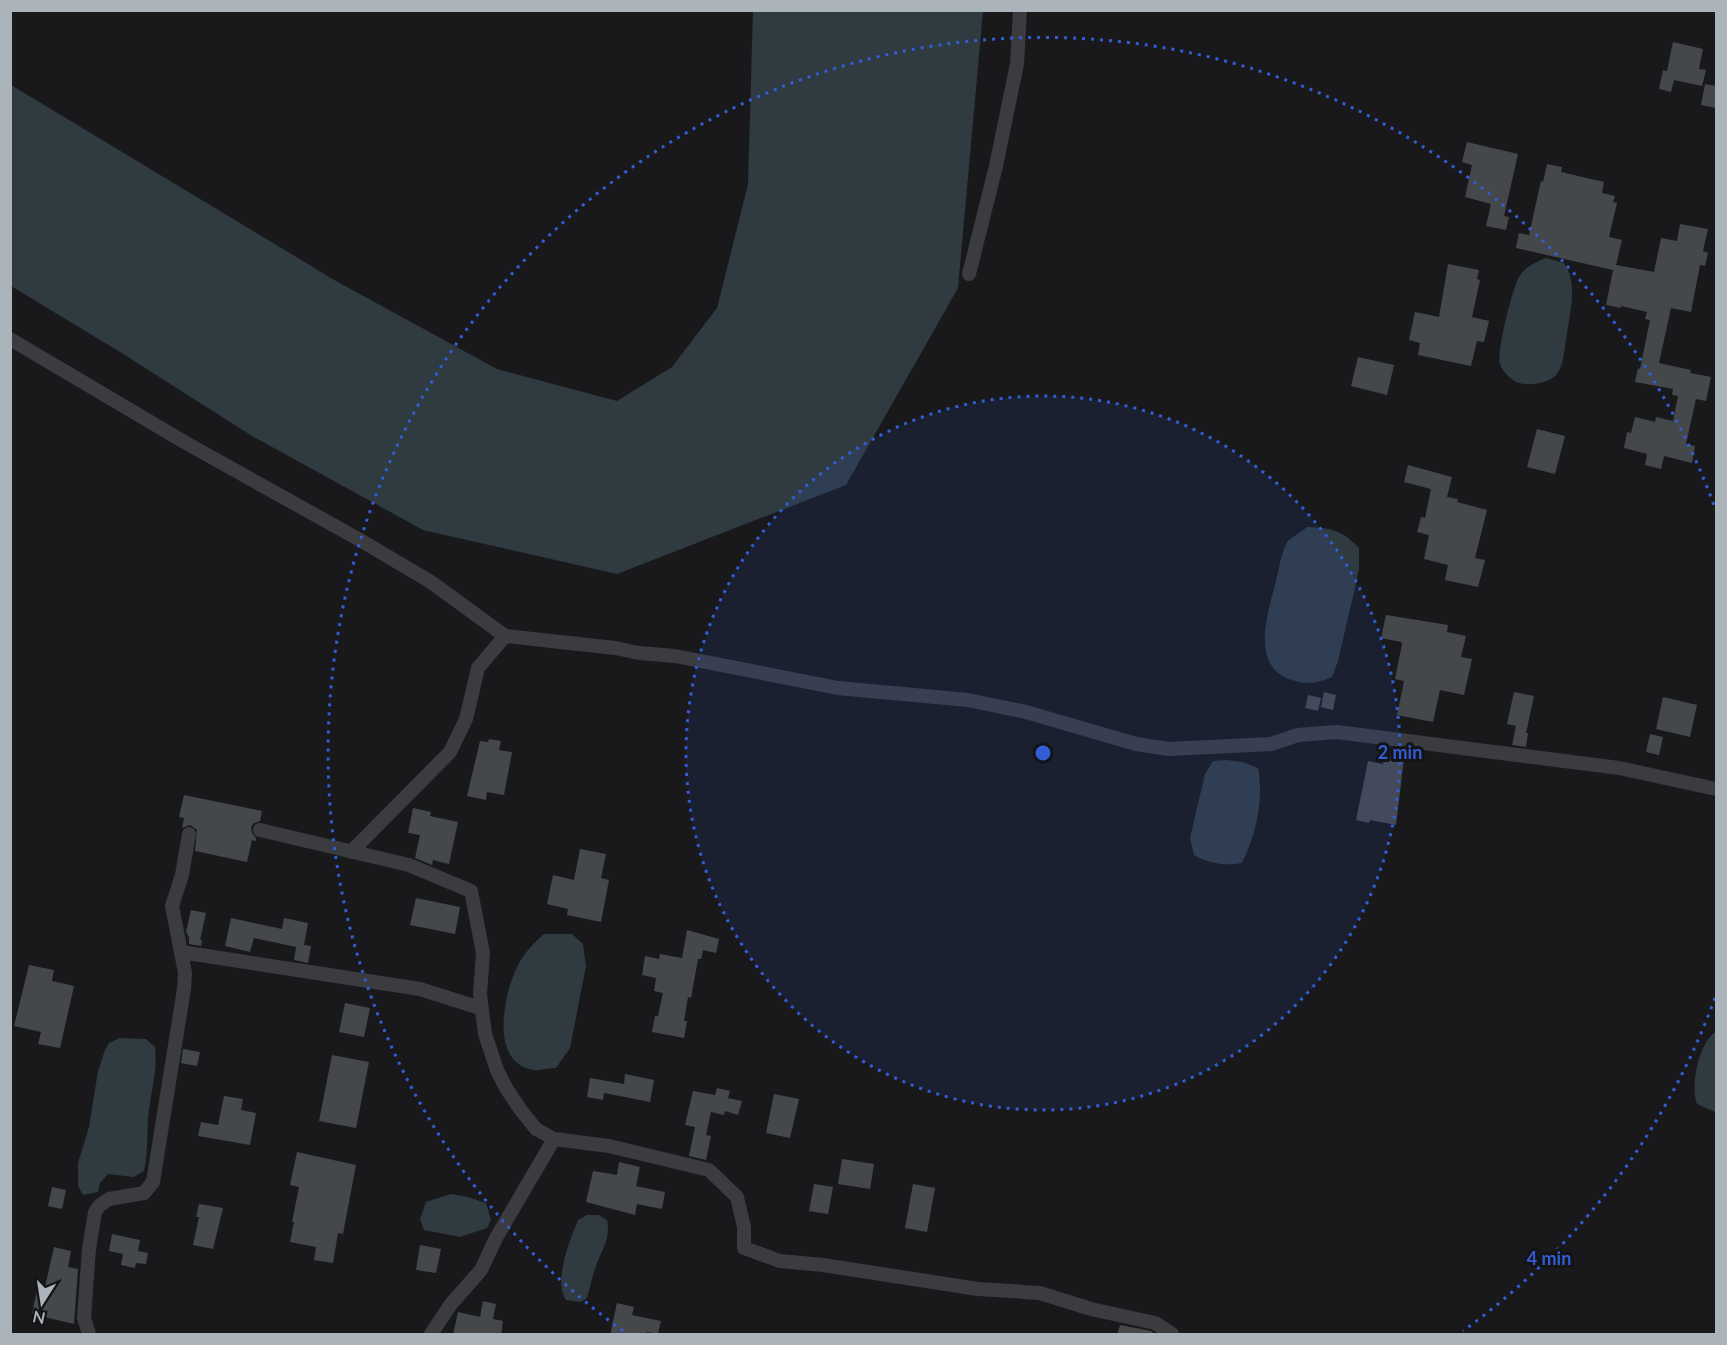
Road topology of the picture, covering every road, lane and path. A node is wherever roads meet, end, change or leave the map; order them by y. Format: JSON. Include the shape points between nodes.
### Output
{"nodes":[{"id":1,"x":1020,"y":10,"type":"edge"},
{"id":2,"x":969,"y":274,"type":"dead end"},
{"id":3,"x":10,"y":339,"type":"edge"},
{"id":4,"x":505,"y":636,"type":"junction"},
{"id":5,"x":1716,"y":789,"type":"edge"},
{"id":6,"x":260,"y":830,"type":"dead end"},
{"id":7,"x":189,"y":834,"type":"dead end"},
{"id":8,"x":351,"y":852,"type":"junction"},
{"id":9,"x":181,"y":952,"type":"junction"},
{"id":10,"x":480,"y":1008,"type":"junction"},
{"id":11,"x":554,"y":1139,"type":"junction"},
{"id":12,"x":89,"y":1335,"type":"edge"},
{"id":13,"x":431,"y":1335,"type":"edge"},
{"id":14,"x":1172,"y":1335,"type":"edge"}],
"edges":[{"from":1,"to":2,"type":"street","via":[[1017,64]]},
{"from":3,"to":4,"type":"street","via":[[431,582]]},
{"from":4,"to":5,"type":"street","via":[[675,656],[838,688],[968,700],[1169,749],[1270,744],[1298,735],[1337,732],[1620,768]]},
{"from":4,"to":8,"type":"street","via":[[478,668],[466,719],[450,752]]},
{"from":6,"to":8,"type":"street"},
{"from":7,"to":9,"type":"street","via":[[172,906]]},
{"from":8,"to":10,"type":"street","via":[[409,865],[471,891],[483,953]]},
{"from":9,"to":10,"type":"street","via":[[420,989]]},
{"from":9,"to":12,"type":"street","via":[[184,989],[153,1182],[144,1192],[109,1199],[95,1212],[84,1318]]},
{"from":10,"to":11,"type":"street","via":[[485,1034],[506,1088],[536,1129]]},
{"from":11,"to":13,"type":"street","via":[[481,1270]]},
{"from":11,"to":14,"type":"street","via":[[609,1146],[710,1170],[737,1197],[744,1248],[780,1261],[978,1289],[1040,1293],[1155,1323]]}]}
